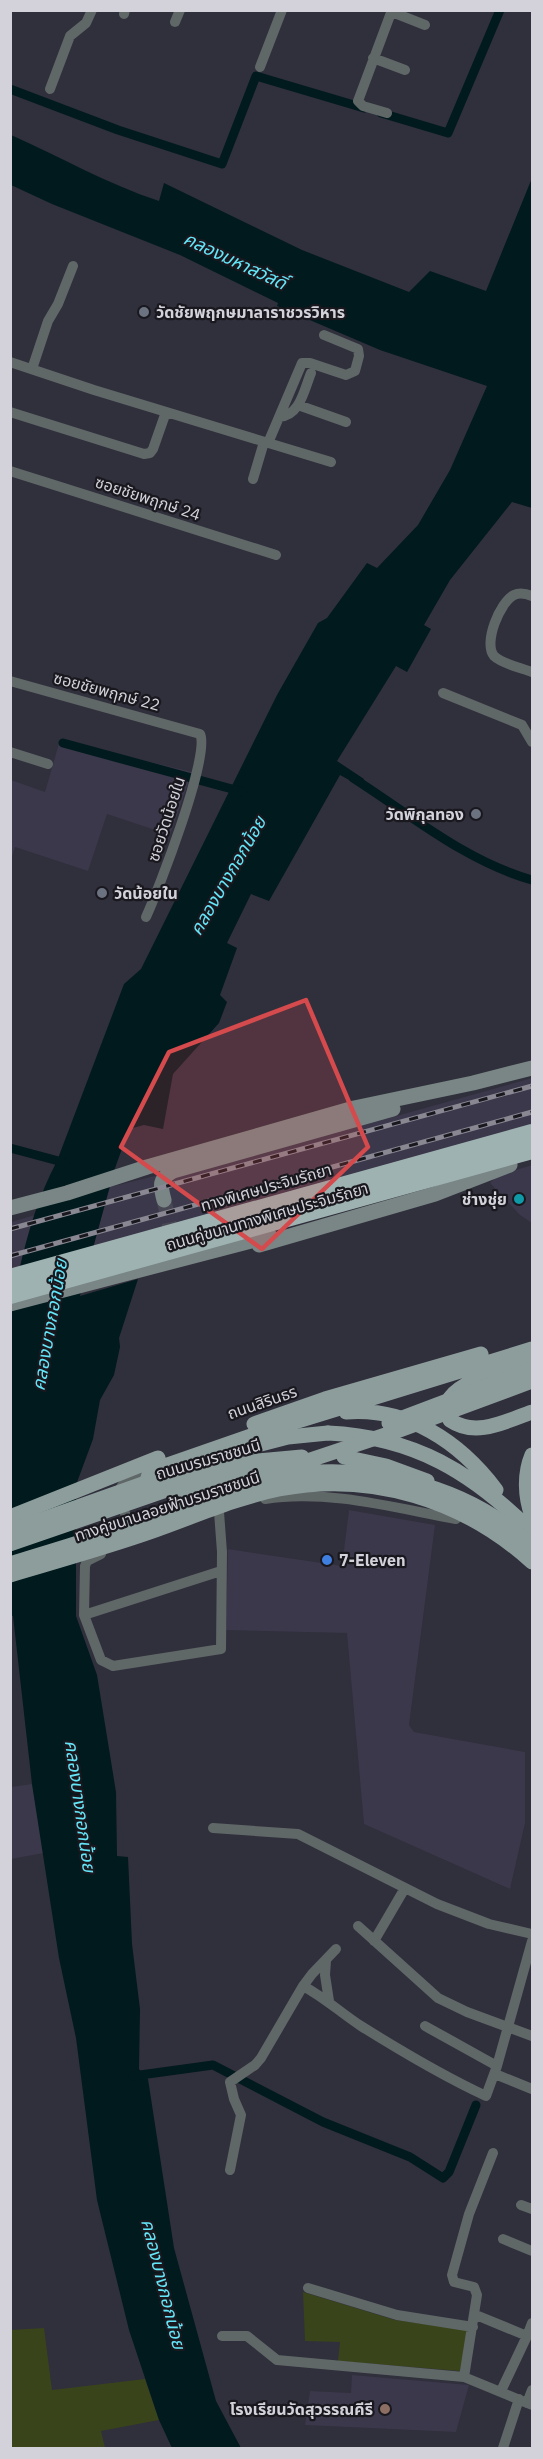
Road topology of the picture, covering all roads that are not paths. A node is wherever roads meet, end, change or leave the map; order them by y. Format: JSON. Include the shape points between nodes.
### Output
{"nodes":[{"id":1,"x":92,"y":10,"type":"edge"},
{"id":2,"x":180,"y":10,"type":"edge"},
{"id":3,"x":282,"y":10,"type":"edge"},
{"id":4,"x":392,"y":11,"type":"edge"},
{"id":5,"x":175,"y":22,"type":"dead end"},
{"id":6,"x":425,"y":26,"type":"dead end"},
{"id":7,"x":373,"y":58,"type":"junction"},
{"id":8,"x":260,"y":67,"type":"dead end"},
{"id":9,"x":405,"y":70,"type":"dead end"},
{"id":10,"x":50,"y":89,"type":"dead end"},
{"id":11,"x":387,"y":113,"type":"dead end"},
{"id":12,"x":73,"y":266,"type":"dead end"},
{"id":13,"x":324,"y":334,"type":"dead end"},
{"id":14,"x":10,"y":362,"type":"edge"},
{"id":15,"x":32,"y":369,"type":"junction"},
{"id":16,"x":311,"y":373,"type":"dead end"},
{"id":17,"x":298,"y":405,"type":"junction"},
{"id":18,"x":10,"y":412,"type":"edge"},
{"id":19,"x":166,"y":412,"type":"junction"},
{"id":20,"x":279,"y":417,"type":"junction"},
{"id":21,"x":346,"y":422,"type":"dead end"},
{"id":22,"x":266,"y":442,"type":"junction"},
{"id":23,"x":331,"y":462,"type":"dead end"},
{"id":24,"x":10,"y":471,"type":"edge"},
{"id":25,"x":253,"y":479,"type":"dead end"},
{"id":26,"x":276,"y":555,"type":"dead end"},
{"id":27,"x":530,"y":595,"type":"edge"},
{"id":28,"x":532,"y":672,"type":"edge"},
{"id":29,"x":10,"y":681,"type":"edge"},
{"id":30,"x":442,"y":693,"type":"dead end"},
{"id":31,"x":195,"y":731,"type":"joint"},
{"id":32,"x":532,"y":741,"type":"edge"},
{"id":33,"x":10,"y":753,"type":"edge"},
{"id":34,"x":48,"y":764,"type":"dead end"},
{"id":35,"x":146,"y":917,"type":"dead end"},
{"id":36,"x":532,"y":1068,"type":"edge"},
{"id":37,"x":473,"y":1083,"type":"junction"},
{"id":38,"x":532,"y":1133,"type":"edge"},
{"id":39,"x":532,"y":1150,"type":"edge"},
{"id":40,"x":532,"y":1159,"type":"edge"},
{"id":41,"x":510,"y":1165,"type":"junction"},
{"id":42,"x":164,"y":1200,"type":"tunnel mouth"},
{"id":43,"x":10,"y":1208,"type":"edge"},
{"id":44,"x":171,"y":1228,"type":"tunnel mouth"},
{"id":45,"x":10,"y":1278,"type":"edge"},
{"id":46,"x":10,"y":1295,"type":"edge"},
{"id":47,"x":10,"y":1304,"type":"edge"},
{"id":48,"x":532,"y":1340,"type":"edge"},
{"id":49,"x":532,"y":1349,"type":"edge"},
{"id":50,"x":532,"y":1359,"type":"edge"},
{"id":51,"x":532,"y":1370,"type":"edge"},
{"id":52,"x":532,"y":1381,"type":"edge"},
{"id":53,"x":325,"y":1407,"type":"junction"},
{"id":54,"x":532,"y":1413,"type":"edge"},
{"id":55,"x":532,"y":1455,"type":"edge"},
{"id":56,"x":150,"y":1471,"type":"junction"},
{"id":57,"x":234,"y":1487,"type":"junction"},
{"id":58,"x":508,"y":1508,"type":"junction"},
{"id":59,"x":219,"y":1512,"type":"junction"},
{"id":60,"x":532,"y":1516,"type":"edge"},
{"id":61,"x":10,"y":1517,"type":"edge"},
{"id":62,"x":456,"y":1519,"type":"junction"},
{"id":63,"x":129,"y":1524,"type":"junction"},
{"id":64,"x":10,"y":1531,"type":"edge"},
{"id":65,"x":532,"y":1532,"type":"edge"},
{"id":66,"x":150,"y":1536,"type":"junction"},
{"id":67,"x":10,"y":1544,"type":"edge"},
{"id":68,"x":121,"y":1545,"type":"junction"},
{"id":69,"x":532,"y":1546,"type":"edge"},
{"id":70,"x":516,"y":1554,"type":"junction"},
{"id":71,"x":10,"y":1557,"type":"edge"},
{"id":72,"x":532,"y":1562,"type":"edge"},
{"id":73,"x":10,"y":1564,"type":"edge"},
{"id":74,"x":532,"y":1570,"type":"edge"},
{"id":75,"x":221,"y":1571,"type":"junction"},
{"id":76,"x":10,"y":1575,"type":"edge"},
{"id":77,"x":84,"y":1615,"type":"junction"},
{"id":78,"x":213,"y":1828,"type":"dead end"},
{"id":79,"x":405,"y":1888,"type":"junction"},
{"id":80,"x":358,"y":1926,"type":"dead end"},
{"id":81,"x":532,"y":1935,"type":"edge"},
{"id":82,"x":374,"y":1941,"type":"junction"},
{"id":83,"x":532,"y":1941,"type":"edge"},
{"id":84,"x":336,"y":1949,"type":"dead end"},
{"id":85,"x":326,"y":1961,"type":"junction"},
{"id":86,"x":527,"y":1980,"type":"edge"},
{"id":87,"x":303,"y":1986,"type":"junction"},
{"id":88,"x":329,"y":2001,"type":"junction"},
{"id":89,"x":425,"y":2026,"type":"dead end"},
{"id":90,"x":508,"y":2027,"type":"junction"},
{"id":91,"x":532,"y":2036,"type":"edge"},
{"id":92,"x":496,"y":2070,"type":"junction"},
{"id":93,"x":532,"y":2089,"type":"edge"},
{"id":94,"x":493,"y":2153,"type":"dead end"},
{"id":95,"x":230,"y":2169,"type":"dead end"},
{"id":96,"x":521,"y":2205,"type":"dead end"},
{"id":97,"x":532,"y":2210,"type":"edge"},
{"id":98,"x":503,"y":2239,"type":"dead end"},
{"id":99,"x":532,"y":2252,"type":"edge"},
{"id":100,"x":308,"y":2288,"type":"dead end"},
{"id":101,"x":476,"y":2315,"type":"junction"},
{"id":102,"x":532,"y":2324,"type":"edge"},
{"id":103,"x":473,"y":2327,"type":"junction"},
{"id":104,"x":222,"y":2336,"type":"dead end"},
{"id":105,"x":526,"y":2336,"type":"junction"},
{"id":106,"x":464,"y":2377,"type":"junction"},
{"id":107,"x":532,"y":2390,"type":"edge"},
{"id":108,"x":501,"y":2391,"type":"junction"},
{"id":109,"x":526,"y":2402,"type":"edge"},
{"id":110,"x":503,"y":2448,"type":"edge"}],
"edges":[{"from":1,"to":10,"type":"street","via":[[86,23],[70,36]]},
{"from":2,"to":5,"type":"street"},
{"from":3,"to":8,"type":"street"},
{"from":4,"to":6,"type":"street"},
{"from":4,"to":7,"type":"street"},
{"from":7,"to":9,"type":"street"},
{"from":7,"to":11,"type":"street","via":[[358,101]]},
{"from":12,"to":15,"type":"street"},
{"from":13,"to":20,"type":"street","via":[[358,349],[355,371],[346,375],[302,363]]},
{"from":14,"to":15,"type":"street"},
{"from":15,"to":19,"type":"street"},
{"from":16,"to":17,"type":"street"},
{"from":17,"to":20,"type":"street","via":[[291,415]]},
{"from":17,"to":21,"type":"street"},
{"from":18,"to":19,"type":"street","via":[[144,454],[153,449]]},
{"from":19,"to":22,"type":"street"},
{"from":20,"to":22,"type":"street"},
{"from":22,"to":23,"type":"street"},
{"from":22,"to":25,"type":"street"},
{"from":24,"to":26,"type":"street","name":"ซอยชัยพฤกษ์ 24"},
{"from":27,"to":28,"type":"street","via":[[515,594],[504,605],[489,638],[489,647],[497,659]]},
{"from":29,"to":31,"type":"street","name":"ซอยชัยพฤกษ์ 22"},
{"from":30,"to":32,"type":"street","via":[[522,725]]},
{"from":31,"to":35,"type":"street","name":"ซอยวัดน้อยใน","via":[[203,745],[194,780]]},
{"from":33,"to":34,"type":"street"},
{"from":36,"to":37,"type":"main road"},
{"from":37,"to":42,"type":"main road","via":[[173,1171],[160,1184]]},
{"from":37,"to":43,"type":"main road","via":[[354,1108]]},
{"from":38,"to":45,"type":"highway","name":"ทางพิเศษประจิมรัถยา","bridge":true},
{"from":39,"to":46,"type":"highway","bridge":true},
{"from":40,"to":41,"type":"main road","name":"ถนนคู่ขนานทางพิเศษประจิมรัถยา"},
{"from":41,"to":44,"type":"main road","via":[[435,1194],[195,1263],[181,1257]]},
{"from":41,"to":47,"type":"main road","name":"ถนนคู่ขนานทางพิเศษประจิมรัถยา","bridge":true,"via":[[270,1236]]},
{"from":48,"to":53,"type":"main road","name":"ถนนสิรินธร"},
{"from":49,"to":53,"type":"main road"},
{"from":50,"to":54,"type":"main road","via":[[461,1388],[448,1399],[447,1412],[450,1420],[468,1429]]},
{"from":51,"to":57,"type":"main road","bridge":true,"via":[[277,1464]]},
{"from":52,"to":71,"type":"main road","bridge":true,"via":[[340,1451]]},
{"from":53,"to":56,"type":"main road"},
{"from":53,"to":58,"type":"main road","via":[[380,1412],[423,1425],[473,1464]]},
{"from":53,"to":61,"type":"main road","name":"ถนนสิรินธร","via":[[170,1454]]},
{"from":55,"to":60,"type":"main road","via":[[526,1479]]},
{"from":56,"to":62,"type":"main road","via":[[145,1488],[157,1499],[285,1466],[341,1467],[394,1485]]},
{"from":56,"to":63,"type":"street","via":[[118,1490]]},
{"from":57,"to":69,"type":"main road","name":"ทางคู่ขนานลอยฟ้าบรมราชชนนี","bridge":true,"via":[[301,1474],[351,1472],[394,1478],[475,1506]]},
{"from":57,"to":73,"type":"main road","name":"ทางคู่ขนานลอยฟ้าบรมราชชนนี","bridge":true,"via":[[139,1523]]},
{"from":58,"to":64,"type":"main road","name":"ถนนบรมราชชนนี","bridge":true,"via":[[468,1477],[429,1454],[371,1437],[328,1433],[288,1437],[242,1449]]},
{"from":58,"to":65,"type":"main road","name":"ถนนบรมราชชนนี"},
{"from":59,"to":62,"type":"street","via":[[249,1501],[303,1496]]},
{"from":59,"to":66,"type":"street"},
{"from":59,"to":75,"type":"street"},
{"from":62,"to":70,"type":"main road"},
{"from":63,"to":66,"type":"street"},
{"from":63,"to":68,"type":"street"},
{"from":66,"to":68,"type":"street"},
{"from":67,"to":70,"type":"main road","name":"ถนนบรมราชชนนี","bridge":true,"via":[[236,1466],[280,1458],[344,1457],[407,1473],[441,1489]]},
{"from":68,"to":77,"type":"street","via":[[87,1561]]},
{"from":70,"to":74,"type":"main road","name":"ถนนบรมราชชนนี"},
{"from":72,"to":76,"type":"main road","name":"ทางคู่ขนานลอยฟ้าบรมราชชนนี","bridge":true,"via":[[496,1532],[442,1504],[386,1488],[331,1484],[301,1485],[242,1498]]},
{"from":75,"to":77,"type":"street"},
{"from":75,"to":77,"type":"street","via":[[221,1649],[113,1666],[101,1660]]},
{"from":78,"to":79,"type":"street","via":[[298,1834]]},
{"from":79,"to":81,"type":"street","via":[[489,1924]]},
{"from":79,"to":82,"type":"street"},
{"from":80,"to":82,"type":"street"},
{"from":82,"to":90,"type":"street","via":[[438,1998]]},
{"from":83,"to":86,"type":"street"},
{"from":84,"to":85,"type":"street"},
{"from":85,"to":87,"type":"street"},
{"from":85,"to":88,"type":"street"},
{"from":86,"to":90,"type":"street"},
{"from":87,"to":88,"type":"street"},
{"from":87,"to":95,"type":"street","via":[[261,2058],[232,2079],[231,2090],[241,2121]]},
{"from":88,"to":92,"type":"street","via":[[397,2048],[486,2096]]},
{"from":89,"to":92,"type":"street"},
{"from":90,"to":91,"type":"street"},
{"from":90,"to":92,"type":"street"},
{"from":92,"to":93,"type":"street"},
{"from":94,"to":101,"type":"street","via":[[469,2214],[452,2275],[454,2282],[476,2290]]},
{"from":96,"to":97,"type":"street"},
{"from":98,"to":99,"type":"street"},
{"from":100,"to":103,"type":"street","via":[[398,2315]]},
{"from":101,"to":103,"type":"street"},
{"from":101,"to":105,"type":"street"},
{"from":102,"to":105,"type":"street"},
{"from":103,"to":106,"type":"street"},
{"from":104,"to":106,"type":"street","via":[[247,2336],[277,2360]]},
{"from":105,"to":108,"type":"street"},
{"from":106,"to":108,"type":"street"},
{"from":107,"to":109,"type":"street"},
{"from":108,"to":109,"type":"street"},
{"from":109,"to":110,"type":"street"}]}
